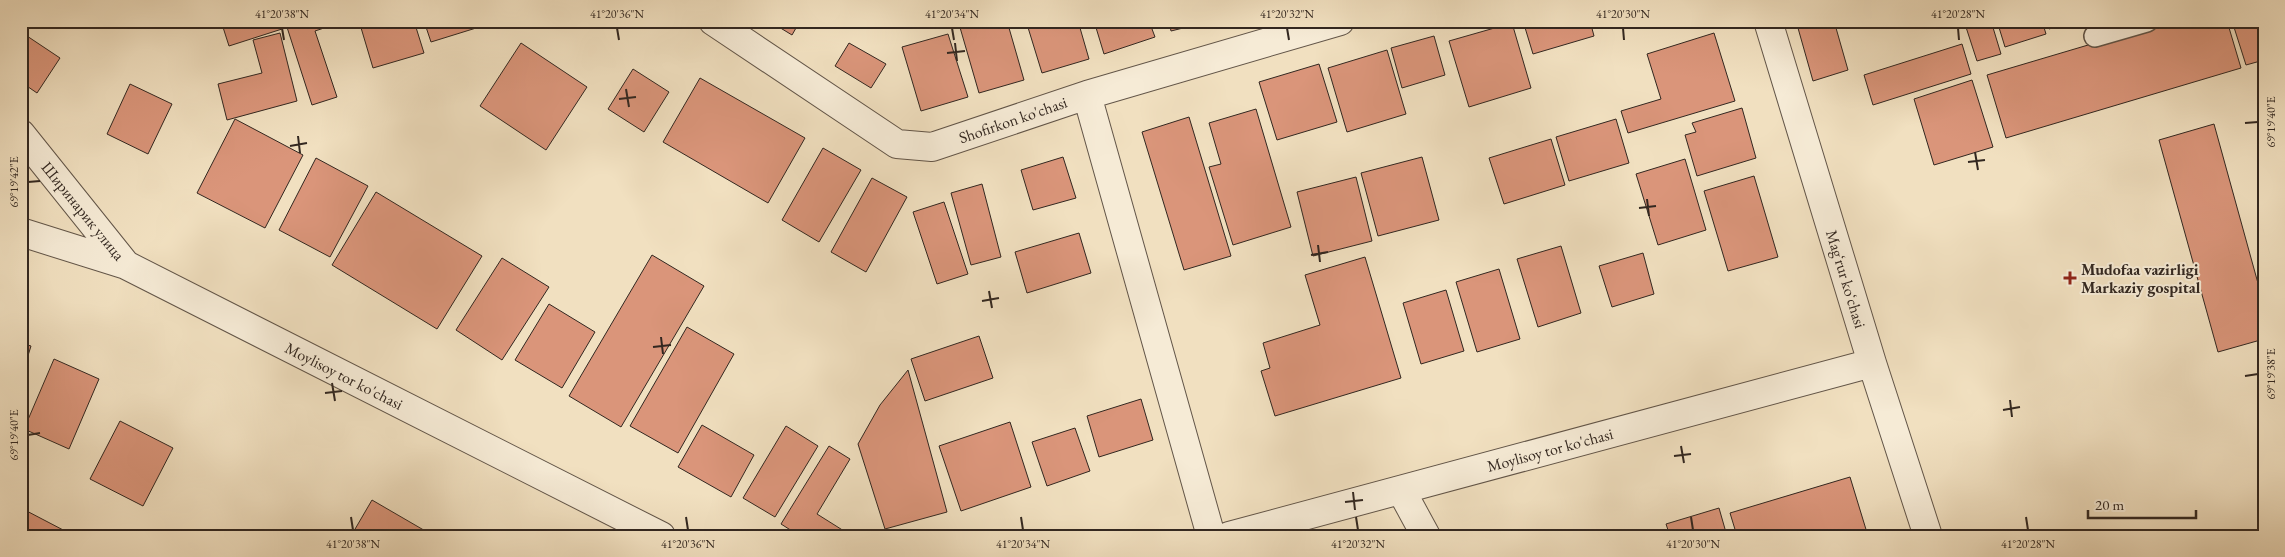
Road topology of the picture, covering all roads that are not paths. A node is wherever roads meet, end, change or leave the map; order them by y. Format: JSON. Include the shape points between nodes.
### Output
{"nodes":[{"id":1,"x":713,"y":21,"type":"edge"},
{"id":2,"x":1340,"y":21,"type":"edge"},
{"id":3,"x":1768,"y":21,"type":"edge"},
{"id":4,"x":2148,"y":21,"type":"edge"},
{"id":5,"x":2094,"y":36,"type":"dead end"},
{"id":6,"x":1087,"y":95,"type":"junction"},
{"id":7,"x":21,"y":134,"type":"edge"},
{"id":8,"x":21,"y":232,"type":"edge"},
{"id":9,"x":126,"y":265,"type":"junction"},
{"id":10,"x":1872,"y":363,"type":"junction"},
{"id":11,"x":1402,"y":490,"type":"junction"},
{"id":12,"x":661,"y":536,"type":"edge"},
{"id":13,"x":1211,"y":536,"type":"edge"},
{"id":14,"x":1229,"y":536,"type":"edge"},
{"id":15,"x":1426,"y":536,"type":"edge"},
{"id":16,"x":1928,"y":536,"type":"edge"}],
"edges":[{"from":1,"to":6,"type":"street","name":"Shofirkon ko'chasi","via":[[897,144],[932,147]]},
{"from":2,"to":6,"type":"street","name":"Shofirkon ko'chasi"},
{"from":3,"to":10,"type":"street","name":"Magʻrur koʻchasi"},
{"from":4,"to":5,"type":"lane"},
{"from":6,"to":13,"type":"street"},
{"from":7,"to":9,"type":"street","name":"Ширинарик улица"},
{"from":8,"to":9,"type":"street","name":"Moylisoy tor ko'chasi"},
{"from":9,"to":12,"type":"street","name":"Moylisoy tor ko'chasi"},
{"from":10,"to":11,"type":"street","name":"Moylisoy tor ko'chasi"},
{"from":10,"to":16,"type":"street","name":"Magʻrur koʻchasi"},
{"from":11,"to":14,"type":"street","name":"Moylisoy tor ko'chasi"},
{"from":11,"to":15,"type":"street"}]}
